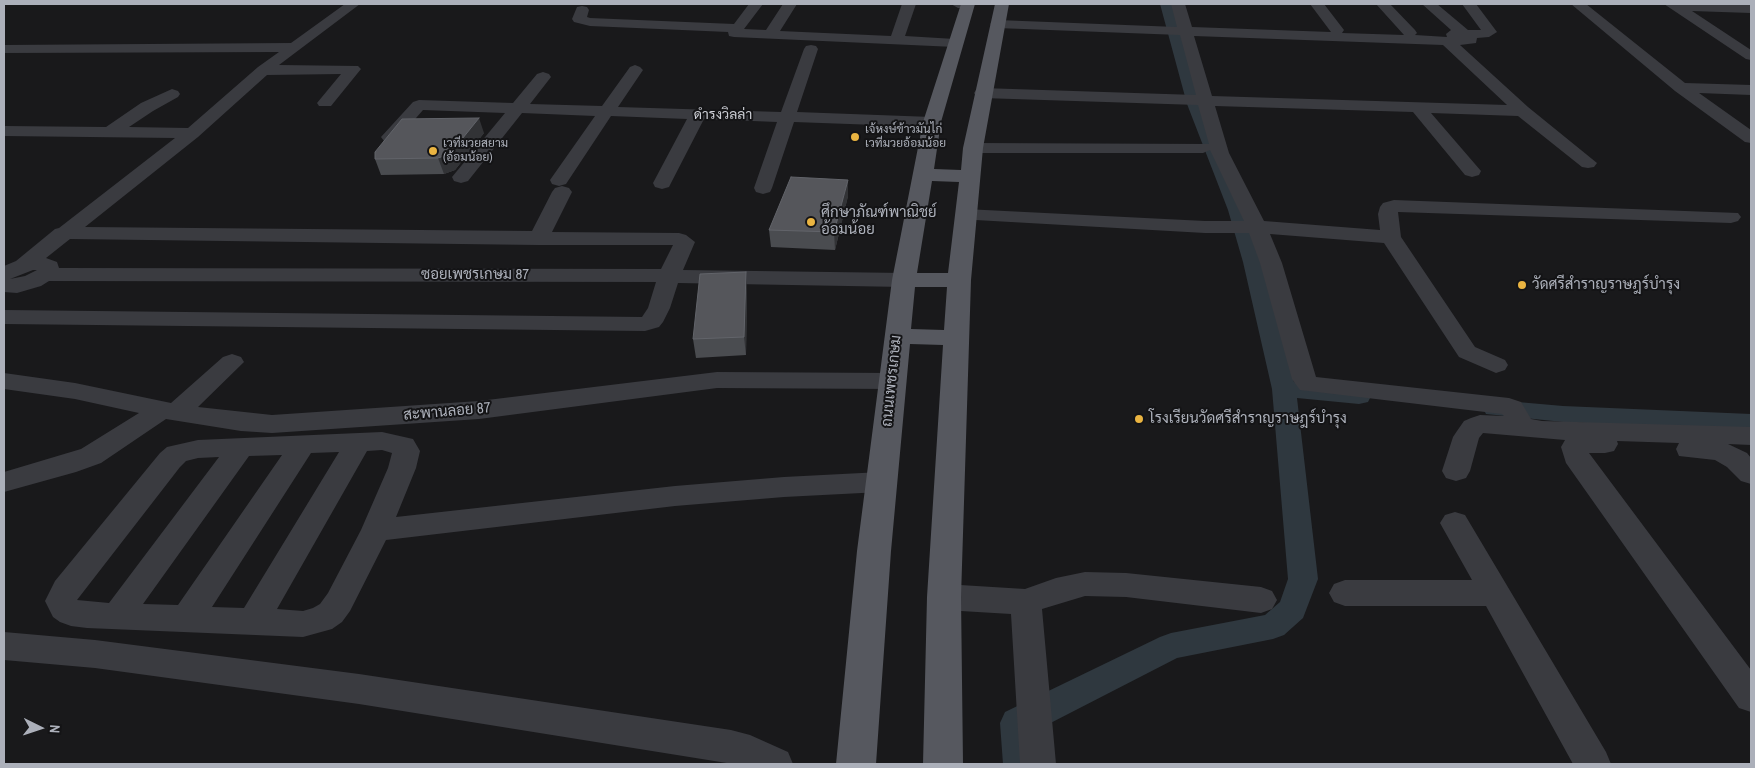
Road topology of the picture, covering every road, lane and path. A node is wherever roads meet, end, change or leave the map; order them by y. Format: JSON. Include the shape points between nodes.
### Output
{"nodes":[{"id":1,"x":353,"y":4,"type":"edge"},
{"id":2,"x":756,"y":4,"type":"edge"},
{"id":3,"x":790,"y":4,"type":"edge"},
{"id":4,"x":909,"y":4,"type":"edge"},
{"id":5,"x":958,"y":4,"type":"edge"},
{"id":6,"x":968,"y":4,"type":"edge"},
{"id":7,"x":1178,"y":4,"type":"edge"},
{"id":8,"x":1317,"y":4,"type":"edge"},
{"id":9,"x":1383,"y":4,"type":"edge"},
{"id":10,"x":1429,"y":4,"type":"edge"},
{"id":11,"x":1469,"y":4,"type":"edge"},
{"id":12,"x":1578,"y":4,"type":"edge"},
{"id":13,"x":1674,"y":5,"type":"edge"},
{"id":14,"x":1751,"y":9,"type":"edge"},
{"id":15,"x":582,"y":10,"type":"dead end"},
{"id":16,"x":999,"y":14,"type":"edge"},
{"id":17,"x":737,"y":28,"type":"junction"},
{"id":18,"x":1286,"y":29,"type":"dead end"},
{"id":19,"x":1337,"y":30,"type":"junction"},
{"id":20,"x":1179,"y":31,"type":"junction"},
{"id":21,"x":1410,"y":33,"type":"junction"},
{"id":22,"x":1466,"y":34,"type":"junction"},
{"id":23,"x":770,"y":35,"type":"junction"},
{"id":24,"x":1722,"y":38,"type":"junction"},
{"id":25,"x":1751,"y":39,"type":"edge"},
{"id":26,"x":897,"y":40,"type":"junction"},
{"id":27,"x":1447,"y":41,"type":"junction"},
{"id":28,"x":955,"y":43,"type":"junction"},
{"id":29,"x":295,"y":47,"type":"junction"},
{"id":30,"x":4,"y":49,"type":"edge"},
{"id":31,"x":810,"y":49,"type":"dead end"},
{"id":32,"x":1751,"y":56,"type":"edge"},
{"id":33,"x":262,"y":70,"type":"junction"},
{"id":34,"x":635,"y":70,"type":"dead end"},
{"id":35,"x":543,"y":77,"type":"dead end"},
{"id":36,"x":1681,"y":88,"type":"junction"},
{"id":37,"x":1751,"y":90,"type":"edge"},
{"id":38,"x":982,"y":93,"type":"junction"},
{"id":39,"x":172,"y":94,"type":"dead end"},
{"id":40,"x":1198,"y":100,"type":"junction"},
{"id":41,"x":325,"y":103,"type":"dead end"},
{"id":42,"x":516,"y":108,"type":"junction"},
{"id":43,"x":1418,"y":108,"type":"junction"},
{"id":44,"x":605,"y":111,"type":"junction"},
{"id":45,"x":1522,"y":111,"type":"junction"},
{"id":46,"x":698,"y":114,"type":"junction"},
{"id":47,"x":787,"y":117,"type":"junction"},
{"id":48,"x":932,"y":122,"type":"junction"},
{"id":49,"x":4,"y":131,"type":"edge"},
{"id":50,"x":110,"y":132,"type":"junction"},
{"id":51,"x":192,"y":133,"type":"junction"},
{"id":52,"x":390,"y":137,"type":"edge"},
{"id":53,"x":1751,"y":138,"type":"edge"},
{"id":54,"x":973,"y":148,"type":"junction"},
{"id":55,"x":1203,"y":148,"type":"dead end"},
{"id":56,"x":1588,"y":163,"type":"dead end"},
{"id":57,"x":1472,"y":171,"type":"dead end"},
{"id":58,"x":922,"y":175,"type":"junction"},
{"id":59,"x":969,"y":176,"type":"junction"},
{"id":60,"x":461,"y":177,"type":"dead end"},
{"id":61,"x":662,"y":183,"type":"dead end"},
{"id":62,"x":763,"y":188,"type":"dead end"},
{"id":63,"x":965,"y":215,"type":"junction"},
{"id":64,"x":1731,"y":217,"type":"dead end"},
{"id":65,"x":1246,"y":227,"type":"junction"},
{"id":66,"x":62,"y":233,"type":"junction"},
{"id":67,"x":1391,"y":237,"type":"junction"},
{"id":68,"x":538,"y":239,"type":"junction"},
{"id":69,"x":9,"y":273,"type":"edge"},
{"id":70,"x":46,"y":274,"type":"junction"},
{"id":71,"x":669,"y":276,"type":"junction"},
{"id":72,"x":904,"y":280,"type":"junction"},
{"id":73,"x":959,"y":280,"type":"junction"},
{"id":74,"x":4,"y":317,"type":"edge"},
{"id":75,"x":897,"y":336,"type":"junction"},
{"id":76,"x":955,"y":338,"type":"junction"},
{"id":77,"x":232,"y":362,"type":"dead end"},
{"id":78,"x":1496,"y":365,"type":"dead end"},
{"id":79,"x":892,"y":380,"type":"junction"},
{"id":80,"x":4,"y":381,"type":"edge"},
{"id":81,"x":168,"y":412,"type":"junction"},
{"id":82,"x":1517,"y":419,"type":"junction"},
{"id":83,"x":1751,"y":436,"type":"edge"},
{"id":84,"x":359,"y":442,"type":"junction"},
{"id":85,"x":302,"y":445,"type":"junction"},
{"id":86,"x":241,"y":447,"type":"junction"},
{"id":87,"x":1456,"y":471,"type":"dead end"},
{"id":88,"x":1751,"y":474,"type":"edge"},
{"id":89,"x":4,"y":482,"type":"edge"},
{"id":90,"x":881,"y":482,"type":"junction"},
{"id":91,"x":1455,"y":523,"type":"dead end"},
{"id":92,"x":376,"y":530,"type":"junction"},
{"id":93,"x":1345,"y":593,"type":"dead end"},
{"id":94,"x":1495,"y":593,"type":"junction"},
{"id":95,"x":944,"y":597,"type":"junction"},
{"id":96,"x":1261,"y":600,"type":"dead end"},
{"id":97,"x":1026,"y":602,"type":"junction"},
{"id":98,"x":117,"y":616,"type":"junction"},
{"id":99,"x":186,"y":619,"type":"junction"},
{"id":100,"x":253,"y":622,"type":"junction"},
{"id":101,"x":4,"y":646,"type":"edge"},
{"id":102,"x":1751,"y":697,"type":"edge"},
{"id":103,"x":729,"y":756,"type":"edge"},
{"id":104,"x":775,"y":764,"type":"edge"},
{"id":105,"x":856,"y":764,"type":"edge"},
{"id":106,"x":943,"y":764,"type":"edge"},
{"id":107,"x":1038,"y":764,"type":"edge"},
{"id":108,"x":1593,"y":764,"type":"edge"}],
"edges":[{"from":1,"to":29,"type":"street"},
{"from":2,"to":17,"type":"street"},
{"from":3,"to":23,"type":"street"},
{"from":4,"to":26,"type":"street"},
{"from":5,"to":6,"type":"street"},
{"from":6,"to":28,"type":"main road","name":"ถนนเพชรเกษม"},
{"from":7,"to":20,"type":"street"},
{"from":8,"to":19,"type":"street"},
{"from":9,"to":21,"type":"street"},
{"from":10,"to":22,"type":"street"},
{"from":11,"to":22,"type":"street","via":[[1490,31]]},
{"from":12,"to":36,"type":"street"},
{"from":13,"to":14,"type":"street"},
{"from":13,"to":24,"type":"street"},
{"from":15,"to":17,"type":"street","via":[[579,19],[590,22]]},
{"from":16,"to":20,"type":"street"},
{"from":16,"to":38,"type":"main road"},
{"from":17,"to":23,"type":"street","via":[[734,33]]},
{"from":18,"to":19,"type":"street"},
{"from":19,"to":21,"type":"street"},
{"from":20,"to":27,"type":"street"},
{"from":20,"to":40,"type":"street"},
{"from":21,"to":22,"type":"street"},
{"from":22,"to":27,"type":"street","via":[[1471,40]]},
{"from":23,"to":26,"type":"street"},
{"from":24,"to":25,"type":"street"},
{"from":24,"to":32,"type":"street"},
{"from":26,"to":28,"type":"street"},
{"from":27,"to":45,"type":"street"},
{"from":28,"to":48,"type":"main road","name":"ถนนเพชรเกษม"},
{"from":29,"to":30,"type":"street"},
{"from":29,"to":33,"type":"street"},
{"from":31,"to":47,"type":"street"},
{"from":33,"to":41,"type":"street","via":[[353,69]]},
{"from":33,"to":51,"type":"street"},
{"from":34,"to":44,"type":"street"},
{"from":35,"to":42,"type":"street"},
{"from":36,"to":37,"type":"street"},
{"from":36,"to":53,"type":"street"},
{"from":38,"to":40,"type":"street"},
{"from":38,"to":54,"type":"main road"},
{"from":39,"to":50,"type":"street"},
{"from":40,"to":43,"type":"street"},
{"from":40,"to":65,"type":"street"},
{"from":42,"to":44,"type":"street"},
{"from":42,"to":52,"type":"street","via":[[419,105]]},
{"from":42,"to":60,"type":"street"},
{"from":43,"to":45,"type":"street"},
{"from":43,"to":57,"type":"street"},
{"from":44,"to":46,"type":"street"},
{"from":44,"to":68,"type":"street","via":[[560,186]]},
{"from":45,"to":56,"type":"street"},
{"from":46,"to":47,"type":"street"},
{"from":46,"to":61,"type":"street"},
{"from":47,"to":48,"type":"street"},
{"from":47,"to":62,"type":"street"},
{"from":48,"to":58,"type":"main road","name":"ถนนเพชรเกษม"},
{"from":49,"to":50,"type":"street"},
{"from":50,"to":51,"type":"street"},
{"from":51,"to":66,"type":"street"},
{"from":54,"to":55,"type":"street"},
{"from":54,"to":59,"type":"main road"},
{"from":58,"to":59,"type":"main road"},
{"from":58,"to":72,"type":"main road","name":"ถนนเพชรเกษม"},
{"from":59,"to":63,"type":"main road"},
{"from":63,"to":65,"type":"street"},
{"from":63,"to":73,"type":"main road"},
{"from":64,"to":67,"type":"street","via":[[1394,206],[1390,207],[1388,214]]},
{"from":65,"to":67,"type":"street"},
{"from":65,"to":82,"type":"street","via":[[1270,263],[1304,379],[1309,384]]},
{"from":66,"to":68,"type":"street"},
{"from":66,"to":69,"type":"street"},
{"from":67,"to":78,"type":"street","via":[[1458,342],[1473,356]]},
{"from":68,"to":71,"type":"street","via":[[679,239],[685,242],[685,246]]},
{"from":69,"to":70,"type":"street","via":[[25,284]]},
{"from":69,"to":70,"type":"street","via":[[43,264],[49,267]]},
{"from":70,"to":71,"type":"street","name":"ซอยเพชรเกษม 87"},
{"from":71,"to":72,"type":"street","name":"ซอยเพชรเกษม 87"},
{"from":71,"to":74,"type":"street","via":[[659,308],[651,322],[645,324]]},
{"from":72,"to":73,"type":"main road"},
{"from":72,"to":75,"type":"main road","name":"ถนนเพชรเกษม"},
{"from":73,"to":76,"type":"main road"},
{"from":75,"to":76,"type":"main road"},
{"from":75,"to":79,"type":"main road","name":"ถนนเพชรเกษม"},
{"from":76,"to":95,"type":"main road"},
{"from":77,"to":81,"type":"street"},
{"from":79,"to":81,"type":"street","name":"สะพานลอย 87","via":[[717,380],[479,410],[272,424]]},
{"from":79,"to":90,"type":"main road","name":"ถนนเพชรเกษม"},
{"from":80,"to":81,"type":"street","name":"สะพานลอย 87","via":[[75,391]]},
{"from":81,"to":89,"type":"street","via":[[91,456]]},
{"from":82,"to":83,"type":"street","via":[[1542,430]]},
{"from":82,"to":87,"type":"street","via":[[1473,427],[1466,437]]},
{"from":84,"to":85,"type":"street"},
{"from":84,"to":92,"type":"street","via":[[393,443],[403,446],[406,452]]},
{"from":84,"to":100,"type":"street"},
{"from":85,"to":86,"type":"street"},
{"from":85,"to":99,"type":"street"},
{"from":86,"to":98,"type":"street"},
{"from":86,"to":98,"type":"street","via":[[186,451],[170,460],[66,590],[61,602],[71,613]]},
{"from":88,"to":102,"type":"street","via":[[1737,460],[1718,451],[1596,443],[1578,443],[1574,447],[1576,456]]},
{"from":90,"to":92,"type":"street","via":[[675,496]]},
{"from":90,"to":105,"type":"main road","name":"ถนนเพชรเกษม"},
{"from":91,"to":94,"type":"street"},
{"from":92,"to":100,"type":"street","via":[[331,613],[304,624]]},
{"from":93,"to":94,"type":"street"},
{"from":94,"to":108,"type":"street"},
{"from":95,"to":97,"type":"street"},
{"from":95,"to":106,"type":"main road"},
{"from":96,"to":97,"type":"street","via":[[1126,585],[1085,584],[1056,590]]},
{"from":97,"to":107,"type":"street"},
{"from":98,"to":99,"type":"street"},
{"from":99,"to":100,"type":"street"},
{"from":101,"to":103,"type":"street","via":[[94,654],[359,688]]},
{"from":103,"to":104,"type":"street","via":[[750,752]]}]}
